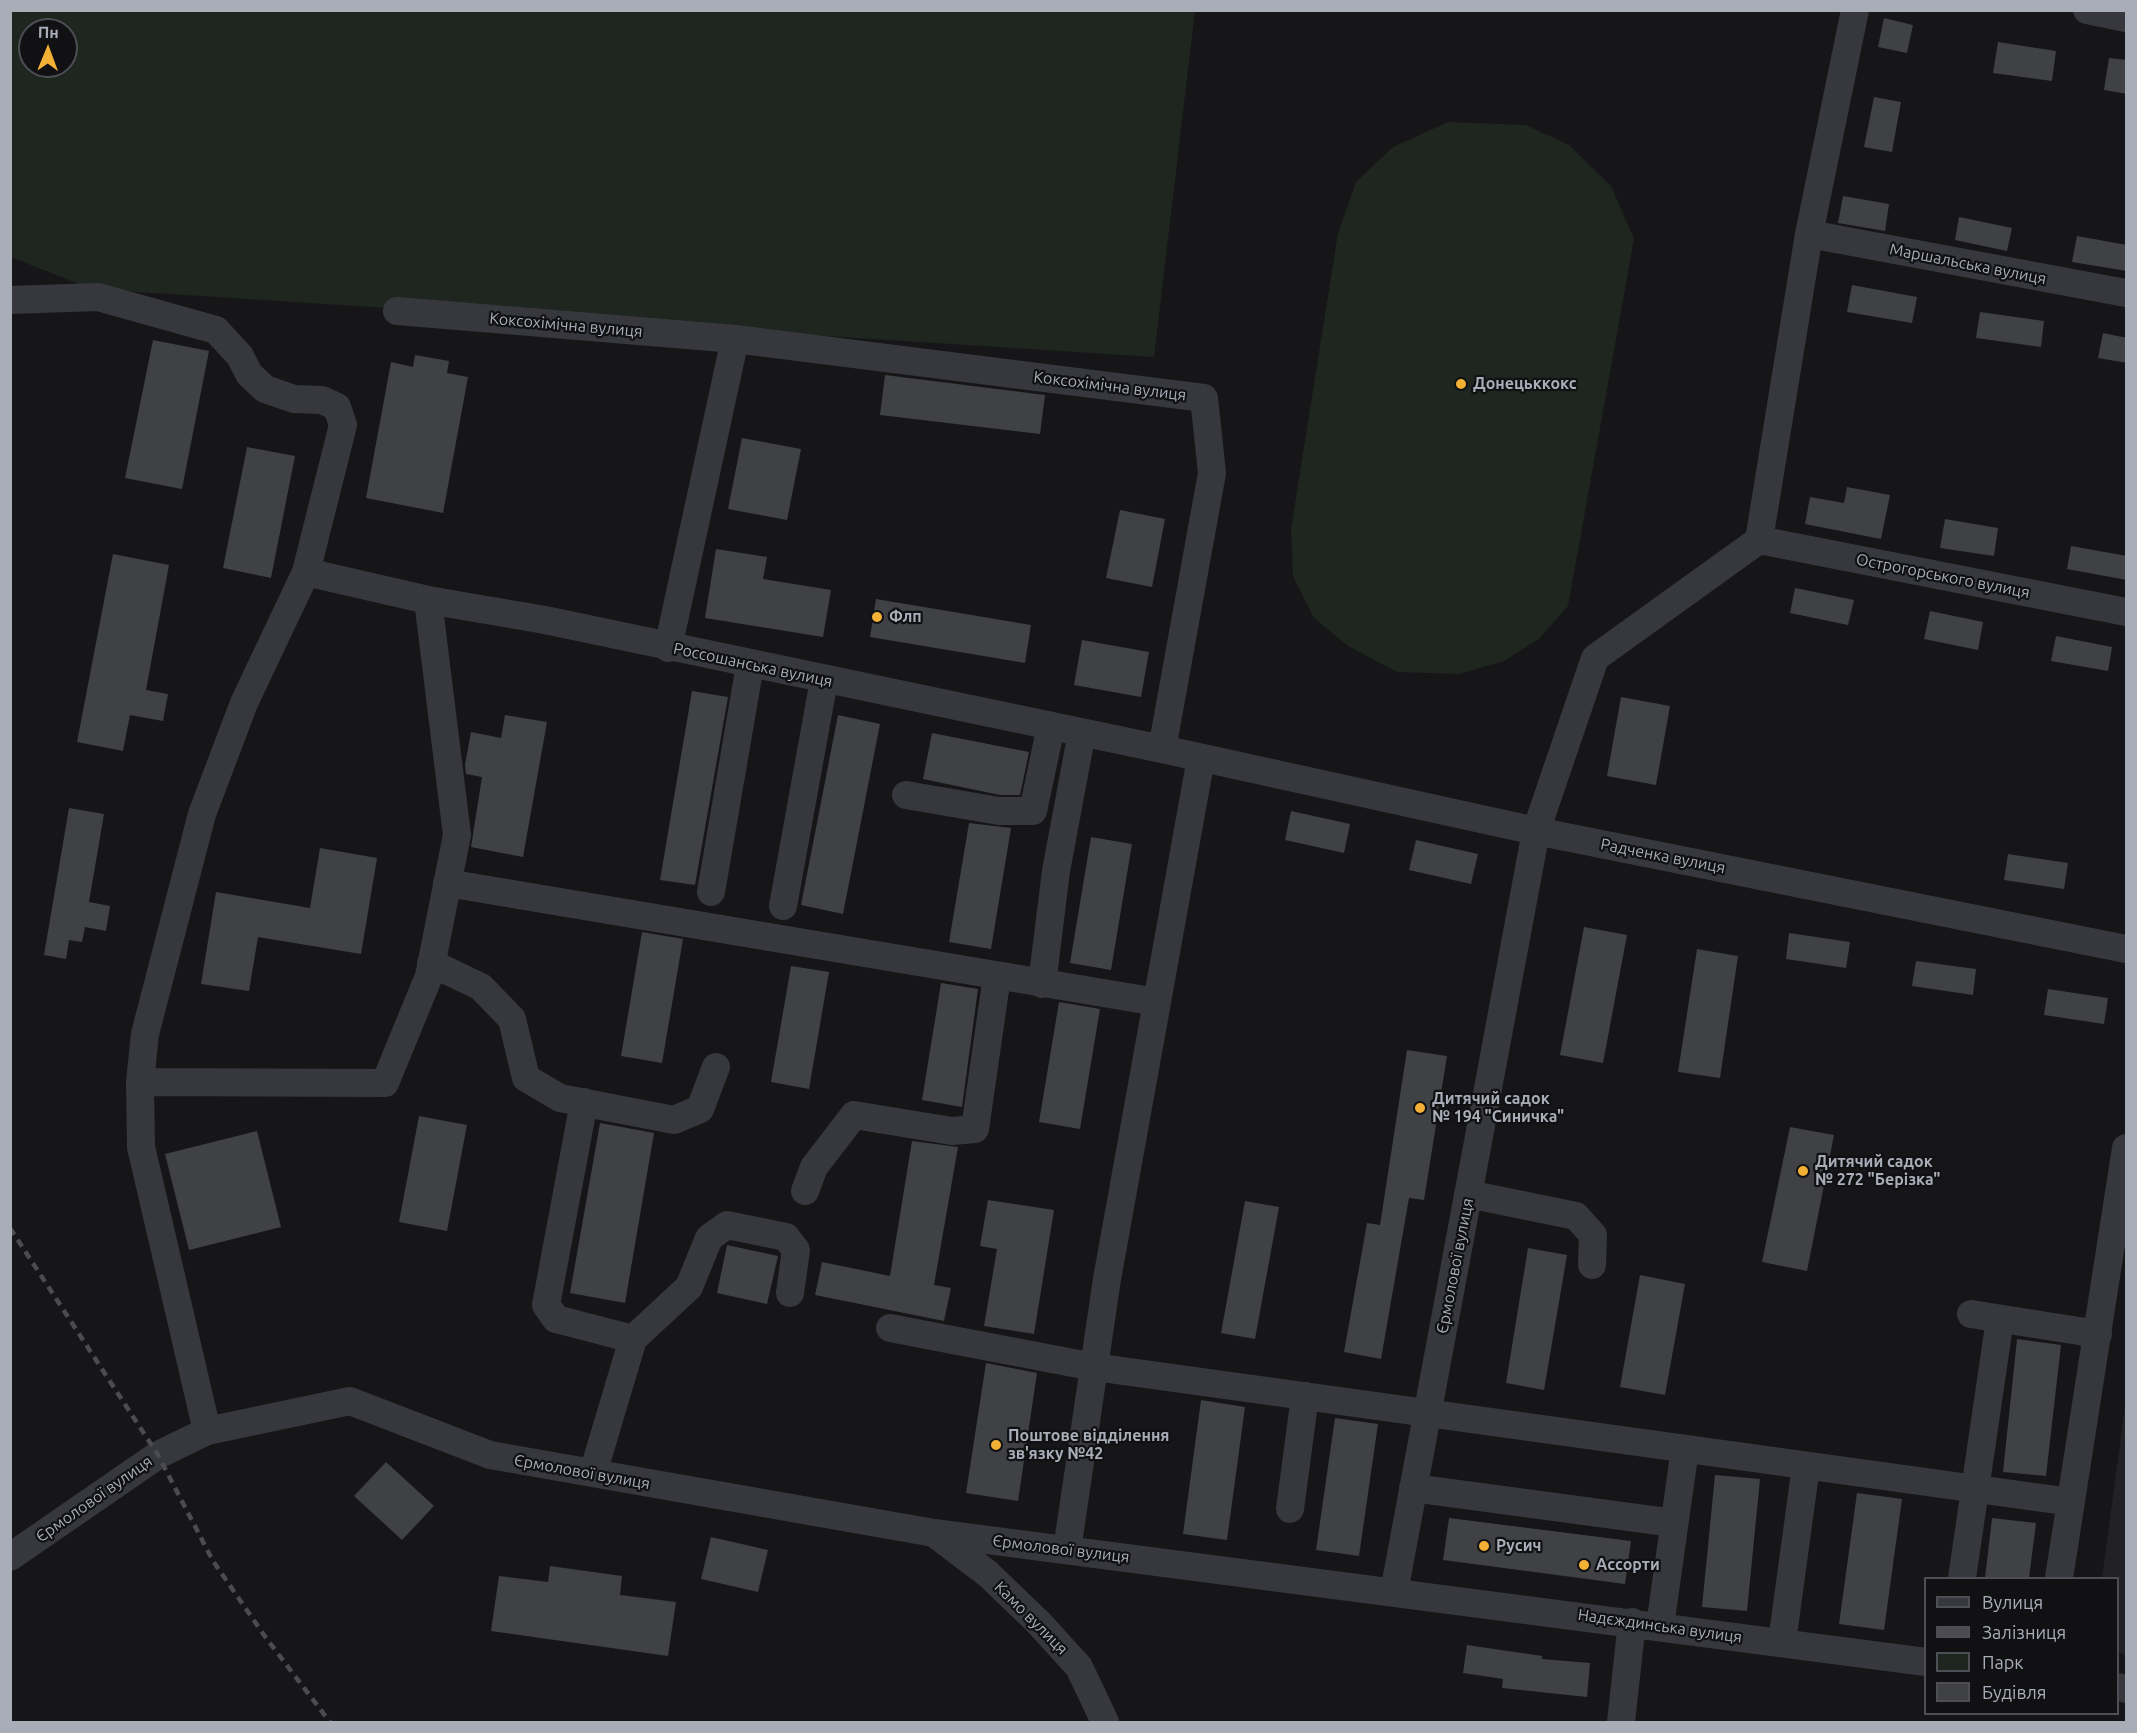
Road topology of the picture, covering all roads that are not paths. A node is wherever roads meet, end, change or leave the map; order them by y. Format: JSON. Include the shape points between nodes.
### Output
{"nodes":[{"id":1,"x":1855,"y":10,"type":"edge"},
{"id":2,"x":2087,"y":10,"type":"edge"},
{"id":3,"x":2127,"y":18,"type":"edge"},
{"id":4,"x":1809,"y":234,"type":"junction"},
{"id":5,"x":2127,"y":293,"type":"edge"},
{"id":6,"x":10,"y":300,"type":"edge"},
{"id":7,"x":397,"y":311,"type":"dead end"},
{"id":8,"x":735,"y":339,"type":"junction"},
{"id":9,"x":1759,"y":540,"type":"junction"},
{"id":10,"x":306,"y":572,"type":"junction"},
{"id":11,"x":428,"y":600,"type":"junction"},
{"id":12,"x":2127,"y":612,"type":"edge"},
{"id":13,"x":668,"y":648,"type":"junction"},
{"id":14,"x":750,"y":665,"type":"junction"},
{"id":15,"x":824,"y":680,"type":"junction"},
{"id":16,"x":1051,"y":726,"type":"junction"},
{"id":17,"x":1082,"y":732,"type":"junction"},
{"id":18,"x":1162,"y":749,"type":"junction"},
{"id":19,"x":1201,"y":758,"type":"junction"},
{"id":20,"x":906,"y":795,"type":"dead end"},
{"id":21,"x":1536,"y":831,"type":"junction"},
{"id":22,"x":447,"y":883,"type":"junction"},
{"id":23,"x":711,"y":892,"type":"dead end"},
{"id":24,"x":783,"y":906,"type":"dead end"},
{"id":25,"x":2127,"y":949,"type":"edge"},
{"id":26,"x":431,"y":963,"type":"junction"},
{"id":27,"x":997,"y":976,"type":"junction"},
{"id":28,"x":1042,"y":984,"type":"junction"},
{"id":29,"x":1157,"y":1002,"type":"junction"},
{"id":30,"x":716,"y":1067,"type":"dead end"},
{"id":31,"x":140,"y":1082,"type":"junction"},
{"id":32,"x":584,"y":1102,"type":"junction"},
{"id":33,"x":2127,"y":1148,"type":"edge"},
{"id":34,"x":805,"y":1191,"type":"dead end"},
{"id":35,"x":1468,"y":1194,"type":"junction"},
{"id":36,"x":1592,"y":1265,"type":"dead end"},
{"id":37,"x":790,"y":1293,"type":"dead end"},
{"id":38,"x":1971,"y":1314,"type":"dead end"},
{"id":39,"x":2000,"y":1319,"type":"junction"},
{"id":40,"x":890,"y":1328,"type":"dead end"},
{"id":41,"x":2098,"y":1334,"type":"junction"},
{"id":42,"x":633,"y":1339,"type":"junction"},
{"id":43,"x":1094,"y":1366,"type":"junction"},
{"id":44,"x":1305,"y":1396,"type":"junction"},
{"id":45,"x":1427,"y":1413,"type":"junction"},
{"id":46,"x":207,"y":1431,"type":"junction"},
{"id":47,"x":1685,"y":1449,"type":"junction"},
{"id":48,"x":1806,"y":1466,"type":"junction"},
{"id":49,"x":593,"y":1473,"type":"junction"},
{"id":50,"x":1413,"y":1488,"type":"junction"},
{"id":51,"x":1975,"y":1489,"type":"junction"},
{"id":52,"x":2071,"y":1503,"type":"junction"},
{"id":53,"x":1290,"y":1509,"type":"dead end"},
{"id":54,"x":1674,"y":1523,"type":"junction"},
{"id":55,"x":934,"y":1533,"type":"junction"},
{"id":56,"x":1067,"y":1550,"type":"junction"},
{"id":57,"x":10,"y":1557,"type":"edge"},
{"id":58,"x":1962,"y":1577,"type":"edge"},
{"id":59,"x":2059,"y":1577,"type":"edge"},
{"id":60,"x":1394,"y":1592,"type":"junction"},
{"id":61,"x":1632,"y":1622,"type":"junction"},
{"id":62,"x":1660,"y":1626,"type":"junction"},
{"id":63,"x":1782,"y":1642,"type":"junction"},
{"id":64,"x":1924,"y":1662,"type":"edge"},
{"id":65,"x":1105,"y":1722,"type":"edge"},
{"id":66,"x":1621,"y":1722,"type":"edge"}],
"edges":[{"from":1,"to":4,"type":"street"},
{"from":2,"to":3,"type":"street"},
{"from":4,"to":5,"type":"street","name":"Маршальська вулиця"},
{"from":4,"to":9,"type":"street"},
{"from":6,"to":10,"type":"street","via":[[98,297],[216,330],[265,389],[294,399],[322,400],[337,407],[343,425]]},
{"from":7,"to":8,"type":"street","name":"Коксохімічна вулиця"},
{"from":8,"to":13,"type":"street"},
{"from":8,"to":18,"type":"street","name":"Коксохімічна вулиця","via":[[1204,398],[1212,473]]},
{"from":9,"to":12,"type":"street","name":"Острогорського вулиця"},
{"from":9,"to":21,"type":"street","name":"Єрмолової вулиця","via":[[1595,658]]},
{"from":10,"to":11,"type":"street","name":"Россошанська вулиця"},
{"from":10,"to":31,"type":"street","via":[[244,703],[202,814],[145,1034]]},
{"from":11,"to":13,"type":"street","name":"Россошанська вулиця","via":[[545,620]]},
{"from":11,"to":22,"type":"street","via":[[457,835]]},
{"from":13,"to":14,"type":"street","name":"Россошанська вулиця"},
{"from":14,"to":15,"type":"street","name":"Россошанська вулиця"},
{"from":14,"to":23,"type":"street"},
{"from":15,"to":16,"type":"street","name":"Россошанська вулиця"},
{"from":15,"to":24,"type":"street"},
{"from":16,"to":17,"type":"street","name":"Россошанська вулиця"},
{"from":16,"to":20,"type":"street","via":[[1033,812],[999,811]]},
{"from":17,"to":18,"type":"street","name":"Россошанська вулиця"},
{"from":17,"to":28,"type":"street","via":[[1056,871]]},
{"from":18,"to":19,"type":"street","name":"Россошанська вулиця"},
{"from":19,"to":21,"type":"street","name":"Радченка вулиця"},
{"from":19,"to":29,"type":"street"},
{"from":21,"to":25,"type":"street","name":"Радченка вулиця"},
{"from":21,"to":35,"type":"street","name":"Єрмолової вулиця"},
{"from":22,"to":26,"type":"street"},
{"from":22,"to":27,"type":"street"},
{"from":26,"to":31,"type":"street","via":[[385,1083]]},
{"from":26,"to":32,"type":"street","via":[[481,987],[512,1018],[526,1078],[560,1098]]},
{"from":27,"to":28,"type":"street"},
{"from":27,"to":34,"type":"street","via":[[975,1128],[952,1131],[854,1115],[814,1167]]},
{"from":28,"to":29,"type":"street"},
{"from":29,"to":43,"type":"street"},
{"from":30,"to":32,"type":"street","via":[[700,1109],[674,1120]]},
{"from":31,"to":46,"type":"street","via":[[141,1148]]},
{"from":32,"to":42,"type":"street","via":[[546,1305],[556,1319]]},
{"from":33,"to":41,"type":"street"},
{"from":35,"to":36,"type":"street","via":[[1576,1216],[1593,1235]]},
{"from":35,"to":45,"type":"street","name":"Єрмолової вулиця"},
{"from":37,"to":42,"type":"street","via":[[796,1250],[786,1237],[727,1225],[709,1238],[689,1287]]},
{"from":38,"to":39,"type":"street"},
{"from":39,"to":41,"type":"street"},
{"from":39,"to":51,"type":"street"},
{"from":40,"to":43,"type":"street"},
{"from":41,"to":52,"type":"street"},
{"from":42,"to":49,"type":"street"},
{"from":43,"to":44,"type":"street"},
{"from":43,"to":56,"type":"street"},
{"from":44,"to":45,"type":"street"},
{"from":44,"to":53,"type":"street"},
{"from":45,"to":47,"type":"street"},
{"from":45,"to":50,"type":"street","name":"Єрмолової вулиця"},
{"from":46,"to":49,"type":"street","name":"Єрмолової вулиця","via":[[350,1401],[490,1455]]},
{"from":46,"to":57,"type":"street","name":"Єрмолової вулиця","via":[[158,1455]]},
{"from":47,"to":48,"type":"street"},
{"from":47,"to":54,"type":"street"},
{"from":48,"to":51,"type":"street"},
{"from":48,"to":63,"type":"street"},
{"from":49,"to":55,"type":"street","name":"Єрмолової вулиця"},
{"from":50,"to":54,"type":"street"},
{"from":50,"to":60,"type":"street","name":"Єрмолової вулиця"},
{"from":51,"to":52,"type":"street"},
{"from":51,"to":58,"type":"street"},
{"from":52,"to":59,"type":"street"},
{"from":54,"to":62,"type":"street"},
{"from":55,"to":56,"type":"street","name":"Єрмолової вулиця"},
{"from":55,"to":65,"type":"street","name":"Камо вулиця","via":[[988,1574],[1079,1667]]},
{"from":56,"to":60,"type":"street","name":"Єрмолової вулиця"},
{"from":60,"to":61,"type":"street","name":"Надєждинська вулиця"},
{"from":61,"to":62,"type":"street","name":"Надєждинська вулиця"},
{"from":61,"to":66,"type":"street"},
{"from":62,"to":63,"type":"street","name":"Надєждинська вулиця"},
{"from":63,"to":64,"type":"street","name":"Надєждинська вулиця"}]}
